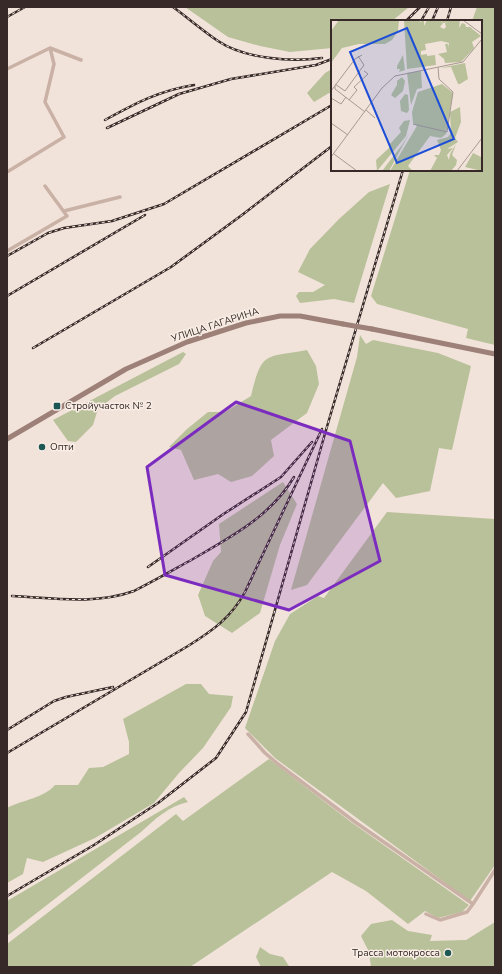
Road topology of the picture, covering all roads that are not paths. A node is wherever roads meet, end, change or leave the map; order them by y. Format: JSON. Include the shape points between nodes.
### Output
{"nodes":[{"id":1,"x":50,"y":48,"type":"junction"},
{"id":2,"x":81,"y":60,"type":"dead end"},
{"id":3,"x":7,"y":69,"type":"edge"},
{"id":4,"x":7,"y":172,"type":"edge"},
{"id":5,"x":45,"y":186,"type":"dead end"},
{"id":6,"x":120,"y":197,"type":"dead end"},
{"id":7,"x":64,"y":211,"type":"junction"},
{"id":8,"x":7,"y":251,"type":"edge"},
{"id":9,"x":495,"y":354,"type":"edge"},
{"id":10,"x":7,"y":439,"type":"edge"},
{"id":11,"x":248,"y":734,"type":"dead end"},
{"id":12,"x":495,"y":870,"type":"edge"},
{"id":13,"x":473,"y":904,"type":"junction"},
{"id":14,"x":426,"y":914,"type":"dead end"}],
"edges":[{"from":1,"to":2,"type":"street"},
{"from":1,"to":3,"type":"street"},
{"from":1,"to":4,"type":"street","via":[[54,64],[44,102],[64,137]]},
{"from":5,"to":7,"type":"street"},
{"from":6,"to":7,"type":"street"},
{"from":7,"to":8,"type":"street","via":[[67,216]]},
{"from":9,"to":10,"type":"main road","name":"УЛИЦА ГАГАРИНА","bridge":true,"via":[[300,316],[280,316],[246,323],[187,342],[126,369]]},
{"from":11,"to":13,"type":"street","via":[[278,764],[355,822]]},
{"from":12,"to":13,"type":"street"},
{"from":13,"to":14,"type":"street","via":[[466,912],[440,920]]}]}
